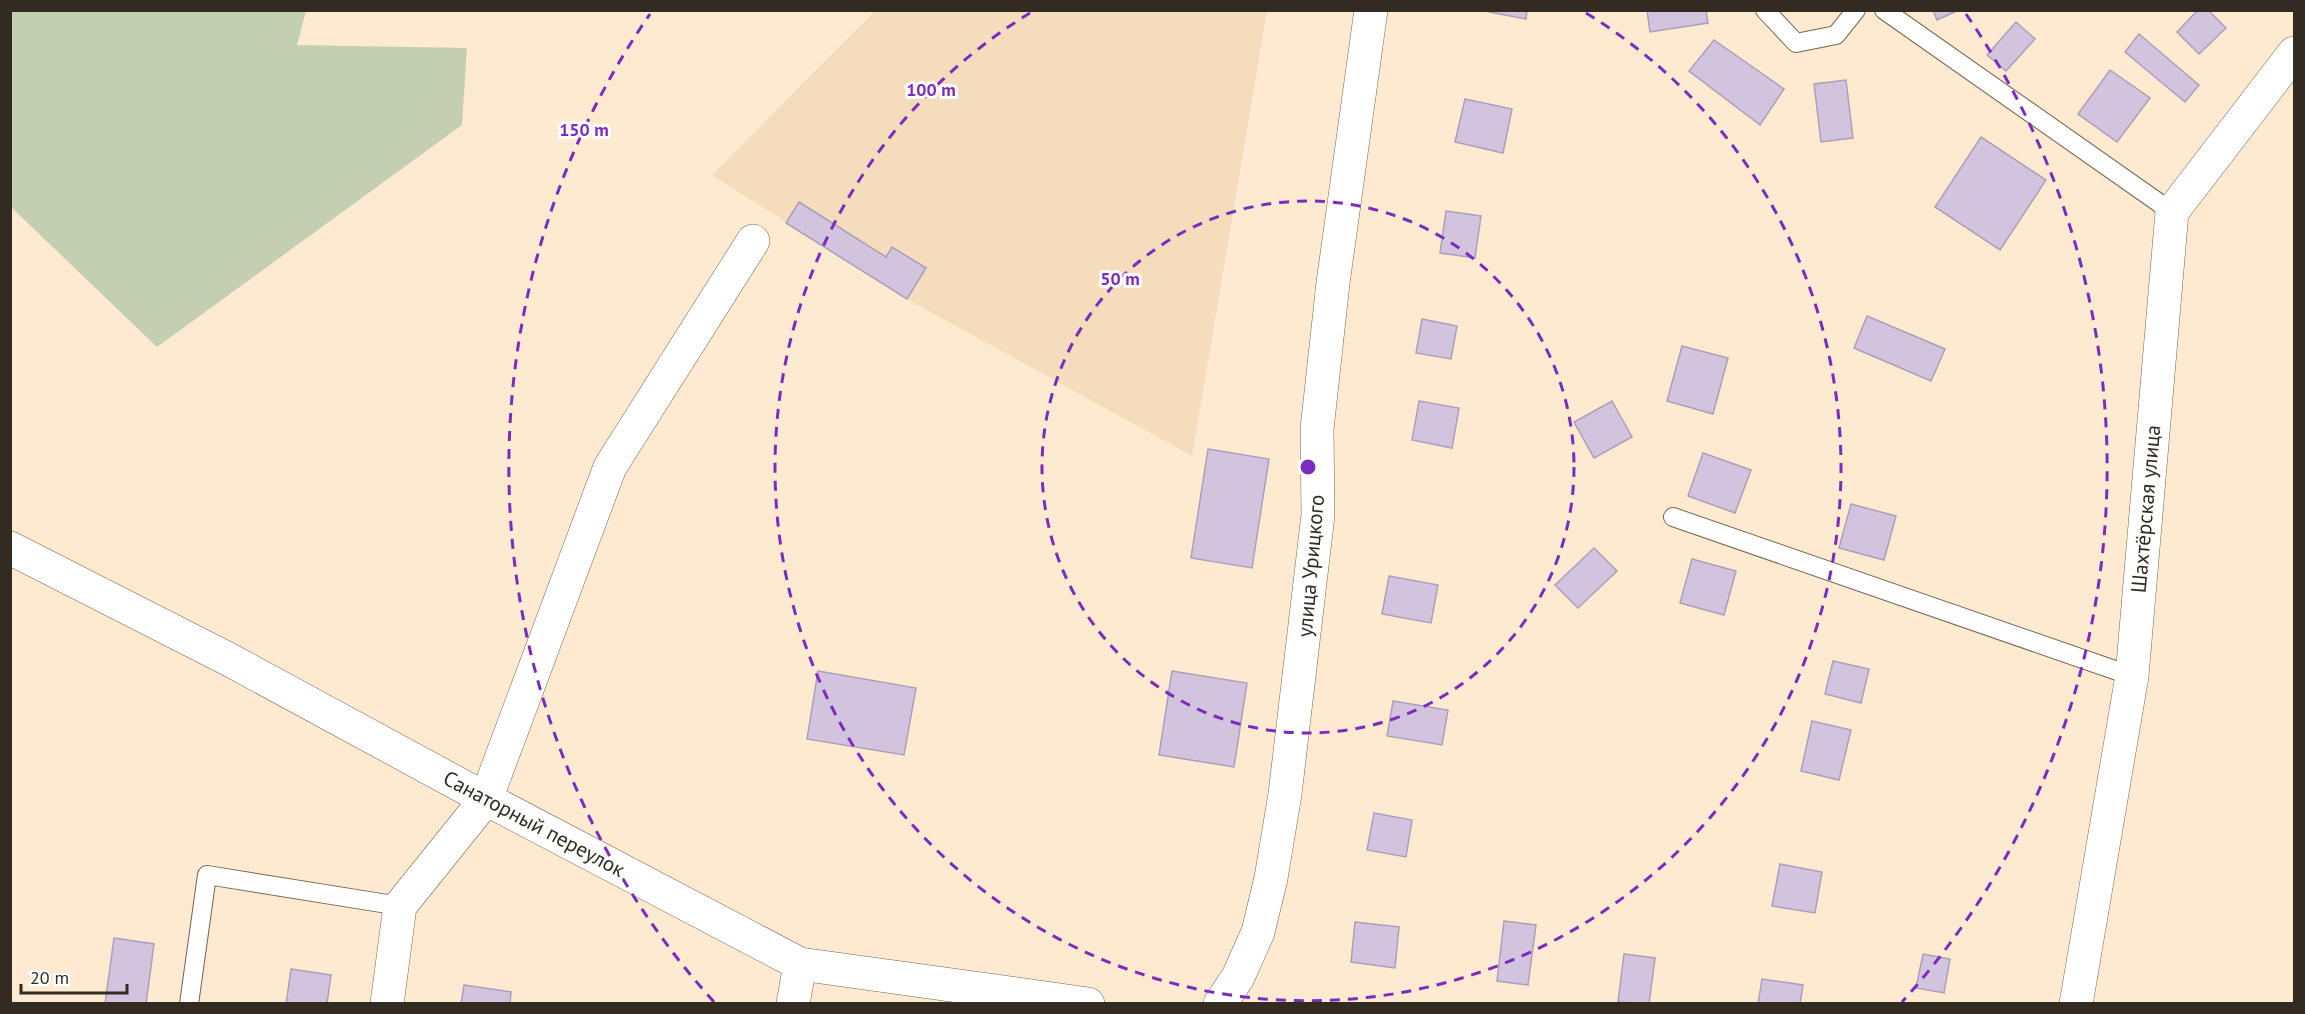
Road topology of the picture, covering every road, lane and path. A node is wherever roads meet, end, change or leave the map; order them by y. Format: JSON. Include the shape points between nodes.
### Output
{"nodes":[{"id":1,"x":1371,"y":10,"type":"edge"},
{"id":2,"x":1765,"y":10,"type":"edge"},
{"id":3,"x":1856,"y":10,"type":"edge"},
{"id":4,"x":1884,"y":10,"type":"edge"},
{"id":5,"x":2295,"y":53,"type":"edge"},
{"id":6,"x":2172,"y":212,"type":"junction"},
{"id":7,"x":753,"y":241,"type":"dead end"},
{"id":8,"x":1673,"y":517,"type":"dead end"},
{"id":9,"x":10,"y":548,"type":"edge"},
{"id":10,"x":2132,"y":676,"type":"junction"},
{"id":11,"x":486,"y":799,"type":"junction"},
{"id":12,"x":400,"y":906,"type":"junction"},
{"id":13,"x":800,"y":964,"type":"junction"},
{"id":14,"x":189,"y":1004,"type":"edge"},
{"id":15,"x":387,"y":1004,"type":"edge"},
{"id":16,"x":793,"y":1004,"type":"edge"},
{"id":17,"x":1088,"y":1004,"type":"edge"},
{"id":18,"x":1220,"y":1004,"type":"edge"},
{"id":19,"x":2076,"y":1004,"type":"edge"}],
"edges":[{"from":1,"to":18,"type":"street","name":"улица Урицкого","via":[[1317,429],[1318,515],[1285,794],[1258,932],[1238,977]]},
{"from":2,"to":3,"type":"lane","via":[[1796,43],[1836,35]]},
{"from":4,"to":6,"type":"lane"},
{"from":5,"to":6,"type":"street"},
{"from":6,"to":10,"type":"street","name":"Шахтёрская улица"},
{"from":7,"to":11,"type":"street","via":[[610,467]]},
{"from":8,"to":10,"type":"lane"},
{"from":9,"to":11,"type":"street","name":"Санаторный переулок","via":[[230,660]]},
{"from":10,"to":19,"type":"street","name":"Шахтёрская улица"},
{"from":11,"to":12,"type":"street"},
{"from":11,"to":13,"type":"street","name":"Санаторный переулок"},
{"from":12,"to":14,"type":"lane","via":[[207,875]]},
{"from":12,"to":15,"type":"street"},
{"from":13,"to":16,"type":"street"},
{"from":13,"to":17,"type":"street","name":"Санаторный переулок"}]}
